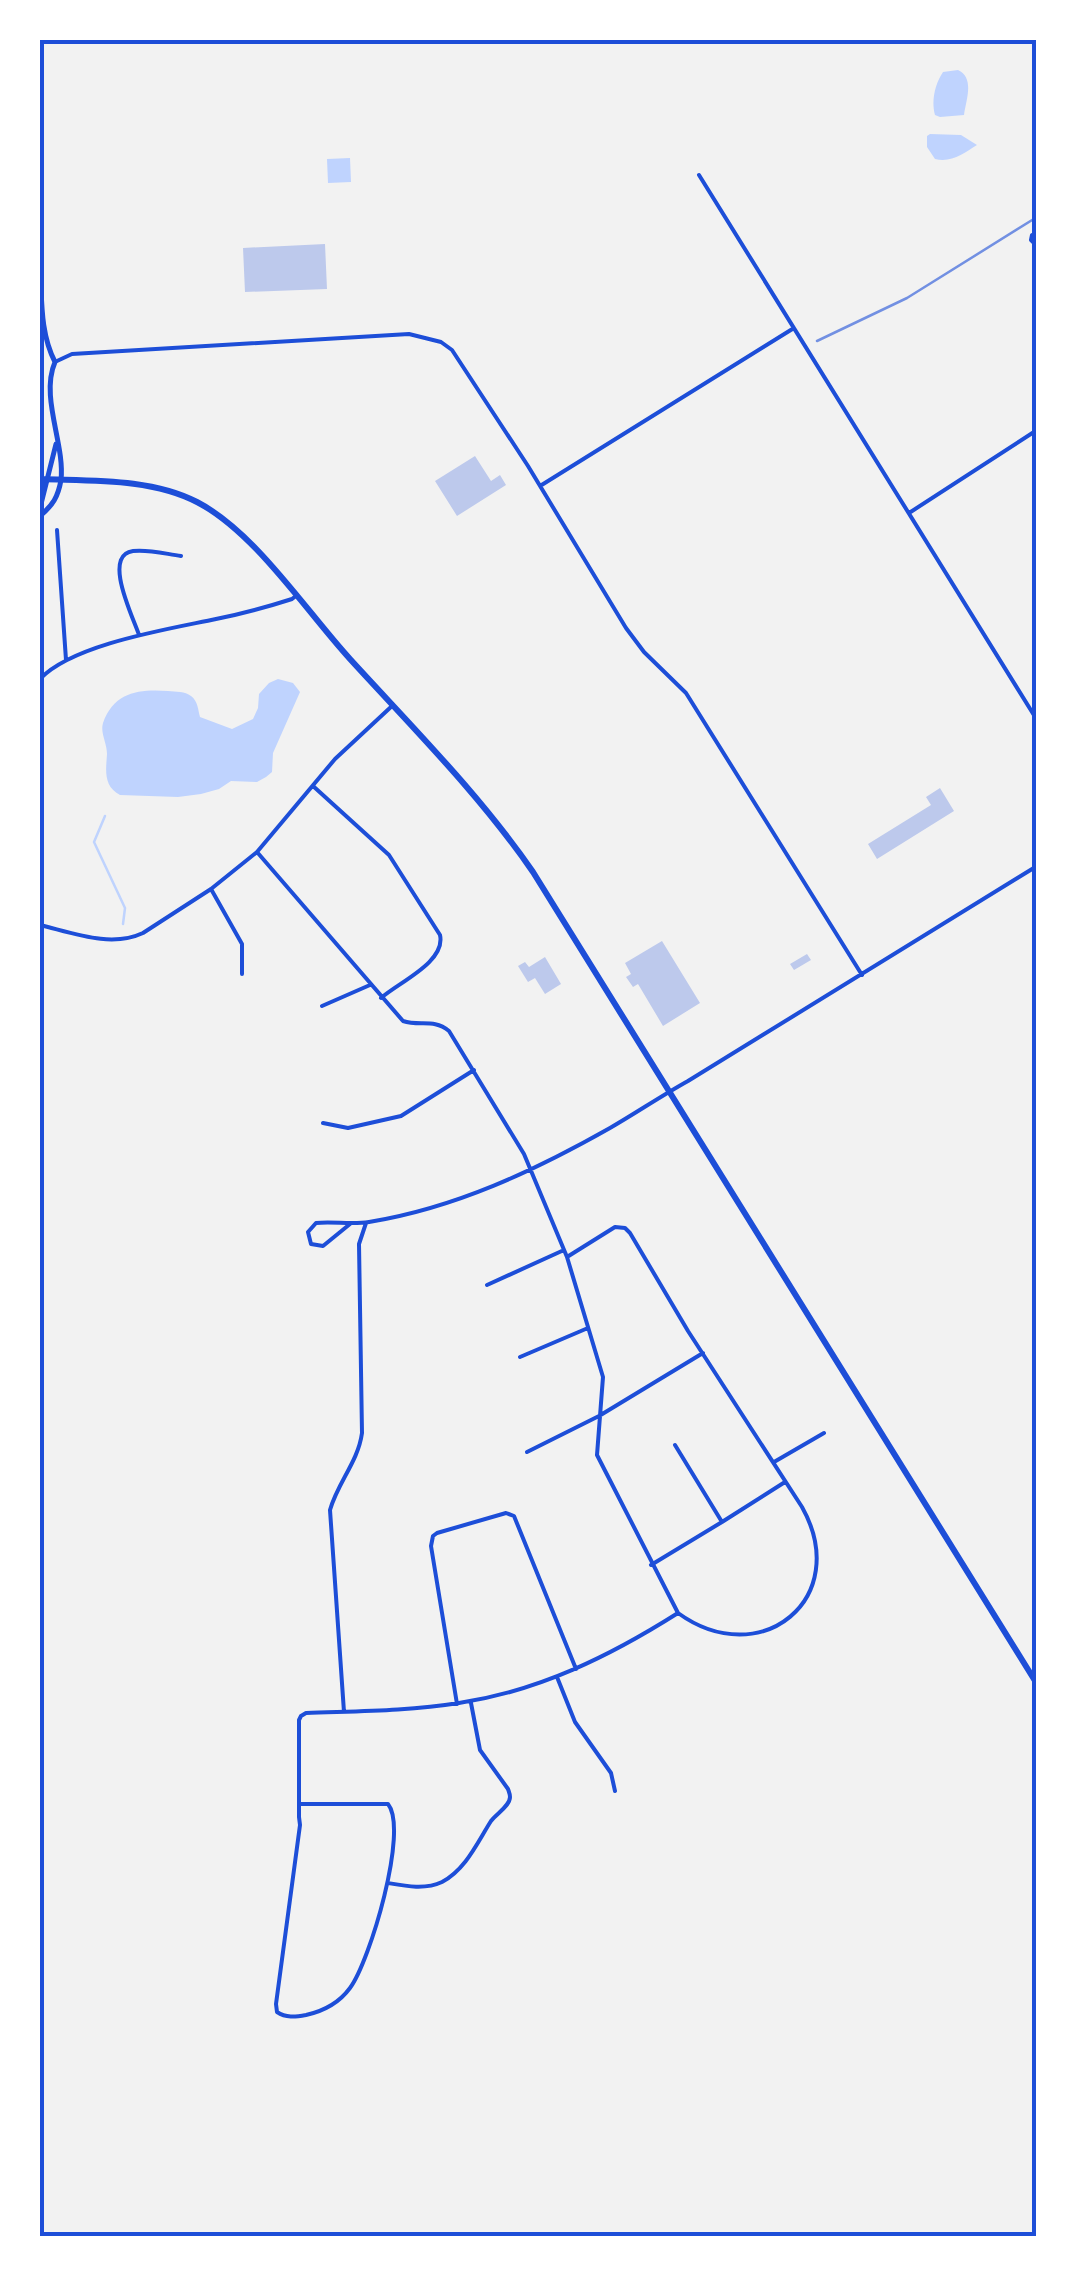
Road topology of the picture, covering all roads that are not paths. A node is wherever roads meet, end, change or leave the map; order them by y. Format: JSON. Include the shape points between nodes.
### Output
{"nodes":[{"id":1,"x":699,"y":175,"type":"dead end"},
{"id":2,"x":1037,"y":233,"type":"edge"},
{"id":3,"x":1037,"y":246,"type":"edge"},
{"id":4,"x":40,"y":268,"type":"edge"},
{"id":5,"x":794,"y":328,"type":"junction"},
{"id":6,"x":56,"y":362,"type":"junction"},
{"id":7,"x":1037,"y":430,"type":"edge"},
{"id":8,"x":56,"y":442,"type":"junction"},
{"id":9,"x":44,"y":480,"type":"edge"},
{"id":10,"x":60,"y":480,"type":"junction"},
{"id":11,"x":540,"y":486,"type":"junction"},
{"id":12,"x":40,"y":508,"type":"edge"},
{"id":13,"x":908,"y":513,"type":"junction"},
{"id":14,"x":40,"y":516,"type":"edge"},
{"id":15,"x":57,"y":530,"type":"dead end"},
{"id":16,"x":180,"y":556,"type":"dead end"},
{"id":17,"x":297,"y":596,"type":"junction"},
{"id":18,"x":139,"y":635,"type":"junction"},
{"id":19,"x":66,"y":660,"type":"junction"},
{"id":20,"x":40,"y":678,"type":"edge"},
{"id":21,"x":393,"y":704,"type":"junction"},
{"id":22,"x":1037,"y":720,"type":"edge"},
{"id":23,"x":313,"y":786,"type":"junction"},
{"id":24,"x":257,"y":852,"type":"junction"},
{"id":25,"x":1037,"y":866,"type":"edge"},
{"id":26,"x":211,"y":889,"type":"junction"},
{"id":27,"x":40,"y":925,"type":"edge"},
{"id":28,"x":242,"y":974,"type":"dead end"},
{"id":29,"x":862,"y":975,"type":"junction"},
{"id":30,"x":370,"y":985,"type":"junction"},
{"id":31,"x":381,"y":998,"type":"junction"},
{"id":32,"x":322,"y":1006,"type":"dead end"},
{"id":33,"x":474,"y":1070,"type":"junction"},
{"id":34,"x":668,"y":1092,"type":"junction"},
{"id":35,"x":322,"y":1124,"type":"dead end"},
{"id":36,"x":531,"y":1169,"type":"junction"},
{"id":37,"x":366,"y":1223,"type":"junction"},
{"id":38,"x":350,"y":1224,"type":"junction"},
{"id":39,"x":565,"y":1254,"type":"junction"},
{"id":40,"x":487,"y":1285,"type":"dead end"},
{"id":41,"x":588,"y":1328,"type":"junction"},
{"id":42,"x":703,"y":1353,"type":"junction"},
{"id":43,"x":520,"y":1357,"type":"dead end"},
{"id":44,"x":599,"y":1416,"type":"junction"},
{"id":45,"x":824,"y":1432,"type":"dead end"},
{"id":46,"x":675,"y":1444,"type":"dead end"},
{"id":47,"x":527,"y":1452,"type":"dead end"},
{"id":48,"x":774,"y":1462,"type":"junction"},
{"id":49,"x":786,"y":1482,"type":"junction"},
{"id":50,"x":722,"y":1522,"type":"junction"},
{"id":51,"x":651,"y":1565,"type":"junction"},
{"id":52,"x":678,"y":1613,"type":"junction"},
{"id":53,"x":576,"y":1669,"type":"junction"},
{"id":54,"x":557,"y":1676,"type":"junction"},
{"id":55,"x":1037,"y":1684,"type":"edge"},
{"id":56,"x":470,"y":1702,"type":"junction"},
{"id":57,"x":456,"y":1704,"type":"junction"},
{"id":58,"x":344,"y":1712,"type":"junction"},
{"id":59,"x":615,"y":1791,"type":"dead end"},
{"id":60,"x":300,"y":1804,"type":"junction"},
{"id":61,"x":388,"y":1883,"type":"junction"}],
"edges":[{"from":1,"to":5,"type":"street"},
{"from":2,"to":3,"type":"street","via":[[1031,240]]},
{"from":4,"to":6,"type":"street","via":[[44,332]]},
{"from":5,"to":11,"type":"street"},
{"from":5,"to":13,"type":"street"},
{"from":6,"to":8,"type":"street","via":[[50,382]]},
{"from":6,"to":11,"type":"street","via":[[72,354],[156,348],[427,337],[452,350]]},
{"from":7,"to":13,"type":"street"},
{"from":8,"to":9,"type":"street"},
{"from":8,"to":10,"type":"street","via":[[63,460]]},
{"from":9,"to":10,"type":"main road"},
{"from":9,"to":12,"type":"street"},
{"from":10,"to":14,"type":"street","via":[[53,504]]},
{"from":10,"to":17,"type":"main road","via":[[132,484],[198,502],[232,527]]},
{"from":11,"to":29,"type":"street","via":[[626,628],[686,693]]},
{"from":13,"to":22,"type":"street"},
{"from":15,"to":19,"type":"street"},
{"from":16,"to":18,"type":"street","via":[[136,550],[120,560]]},
{"from":17,"to":18,"type":"street"},
{"from":17,"to":21,"type":"main road"},
{"from":18,"to":19,"type":"street"},
{"from":19,"to":20,"type":"street"},
{"from":21,"to":23,"type":"street"},
{"from":21,"to":34,"type":"main road","via":[[514,845]]},
{"from":23,"to":24,"type":"street"},
{"from":23,"to":31,"type":"street","via":[[389,855],[440,935],[436,956]]},
{"from":24,"to":26,"type":"street"},
{"from":24,"to":30,"type":"street"},
{"from":25,"to":29,"type":"street"},
{"from":26,"to":27,"type":"street","via":[[131,939]]},
{"from":26,"to":28,"type":"street","via":[[242,944]]},
{"from":29,"to":34,"type":"street"},
{"from":30,"to":31,"type":"street"},
{"from":30,"to":32,"type":"street"},
{"from":31,"to":33,"type":"street","via":[[407,1023],[434,1023],[449,1031]]},
{"from":33,"to":35,"type":"street","via":[[401,1116],[348,1128]]},
{"from":33,"to":36,"type":"street"},
{"from":34,"to":36,"type":"street"},
{"from":34,"to":55,"type":"main road"},
{"from":36,"to":37,"type":"street","via":[[424,1211]]},
{"from":36,"to":39,"type":"street"},
{"from":37,"to":38,"type":"street"},
{"from":37,"to":58,"type":"street","via":[[358,1244],[362,1433],[330,1510]]},
{"from":38,"to":38,"type":"street","via":[[316,1224],[308,1239],[322,1246]]},
{"from":39,"to":40,"type":"street"},
{"from":39,"to":41,"type":"street"},
{"from":39,"to":42,"type":"street","via":[[625,1228]]},
{"from":41,"to":43,"type":"street"},
{"from":41,"to":44,"type":"street","via":[[603,1377]]},
{"from":42,"to":44,"type":"street"},
{"from":42,"to":48,"type":"street"},
{"from":44,"to":47,"type":"street"},
{"from":44,"to":51,"type":"street","via":[[600,1463]]},
{"from":45,"to":48,"type":"street"},
{"from":46,"to":50,"type":"street"},
{"from":48,"to":49,"type":"street"},
{"from":49,"to":50,"type":"street"},
{"from":49,"to":52,"type":"street","via":[[816,1539],[816,1572],[804,1601],[782,1622],[752,1635],[717,1633]]},
{"from":50,"to":51,"type":"street"},
{"from":51,"to":52,"type":"street"},
{"from":52,"to":53,"type":"street"},
{"from":53,"to":54,"type":"street"},
{"from":53,"to":57,"type":"street","via":[[514,1516],[437,1533],[430,1546]]},
{"from":54,"to":56,"type":"street"},
{"from":54,"to":59,"type":"street"},
{"from":56,"to":57,"type":"street"},
{"from":56,"to":61,"type":"street","via":[[480,1750],[509,1801],[442,1882]]},
{"from":57,"to":58,"type":"street"},
{"from":58,"to":60,"type":"street","via":[[300,1716]]},
{"from":60,"to":61,"type":"street","via":[[388,1804],[394,1816]]},
{"from":60,"to":61,"type":"street","via":[[276,2004],[280,2016],[320,2012],[348,1992]]}]}
